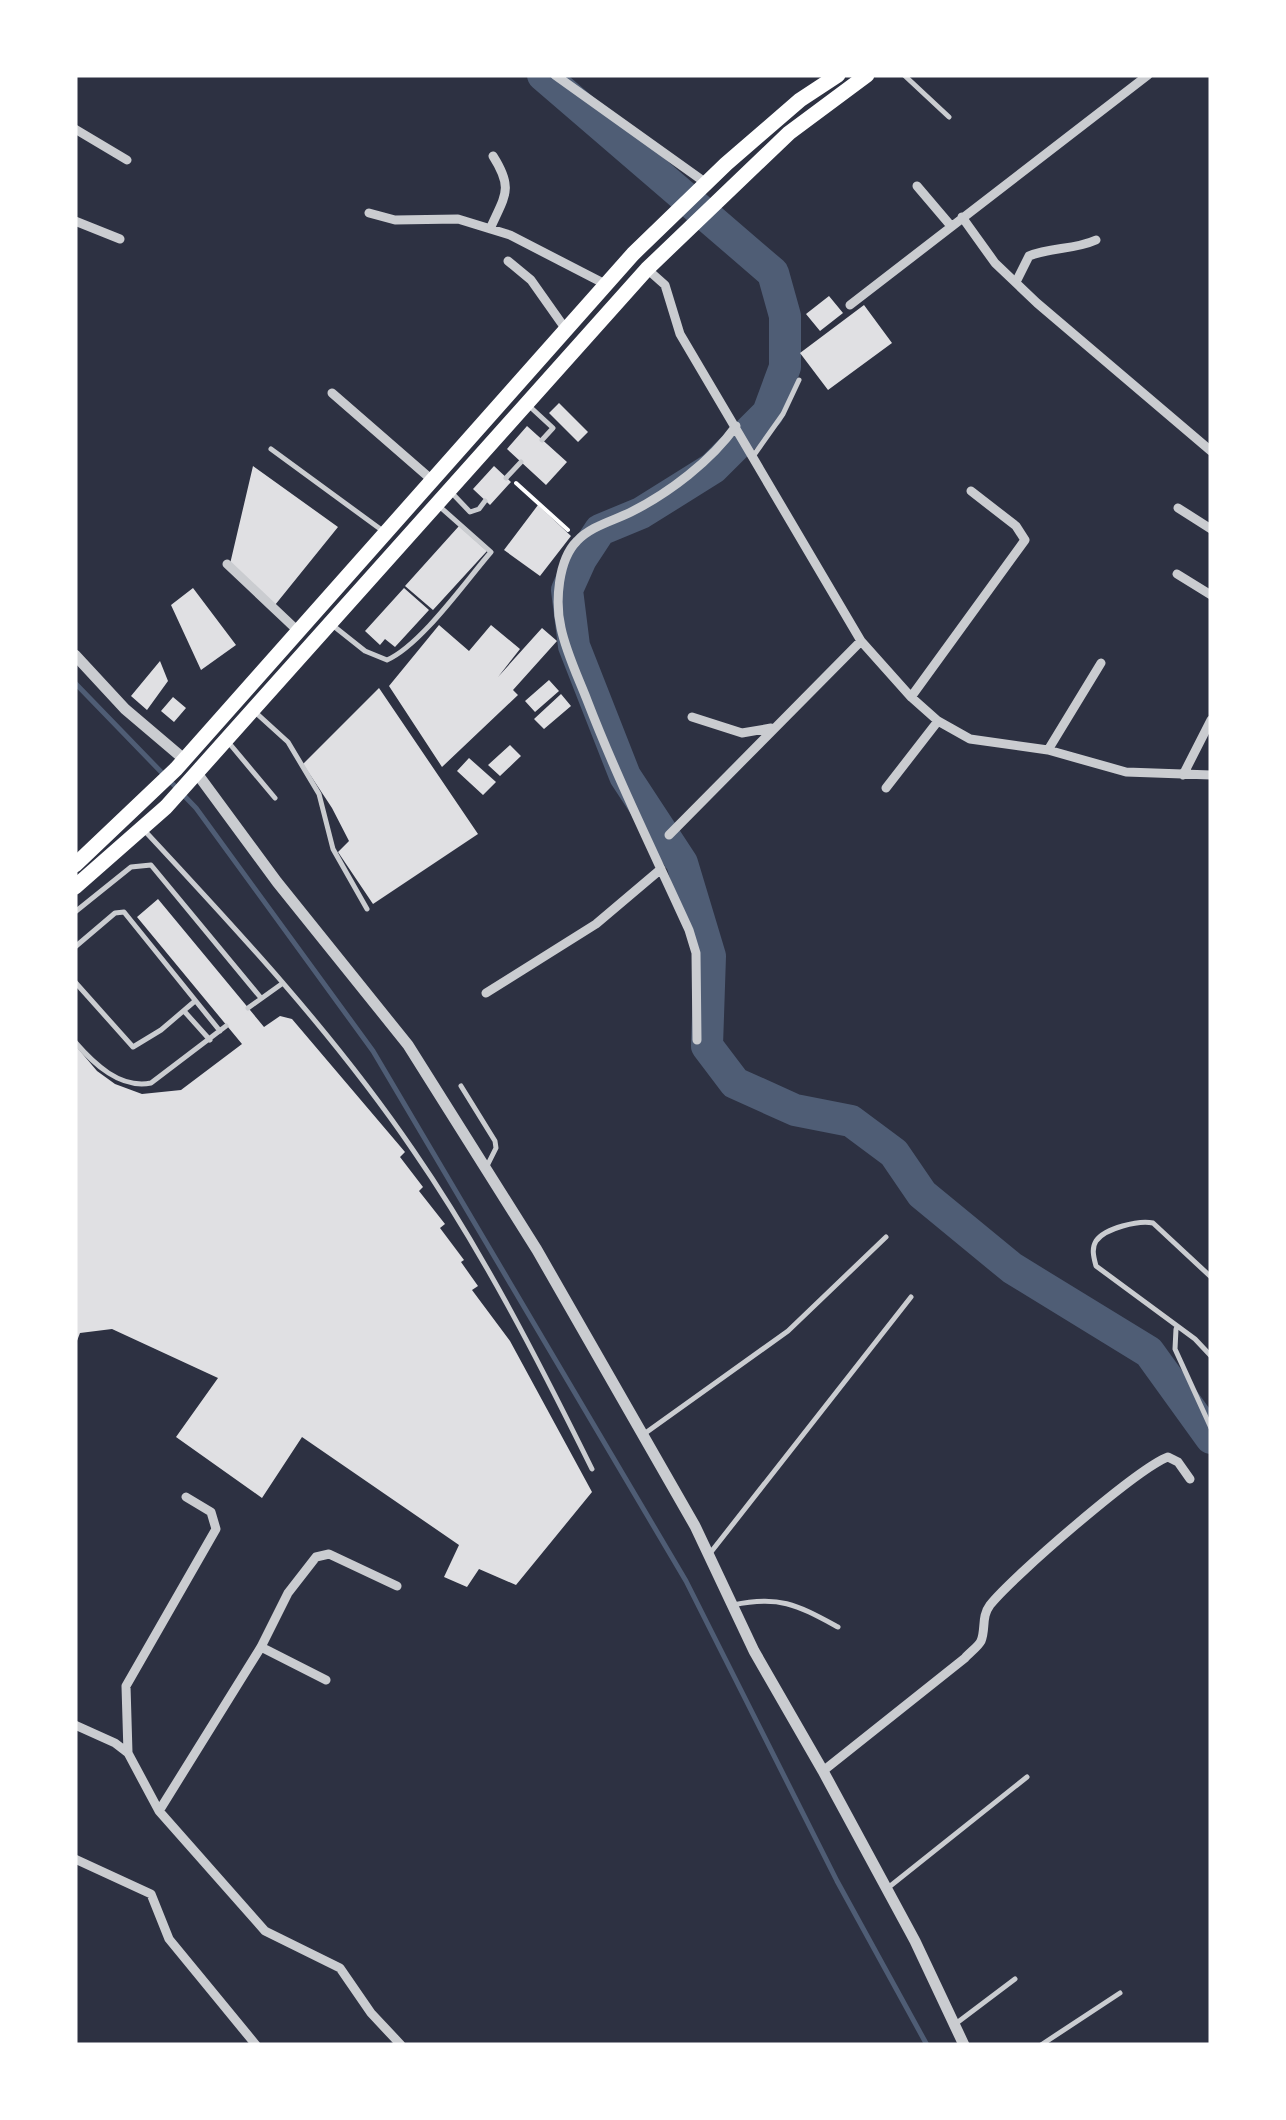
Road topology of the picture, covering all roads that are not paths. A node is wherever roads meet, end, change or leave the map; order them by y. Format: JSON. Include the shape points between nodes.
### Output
{"nodes":[{"id":1,"x":555,"y":75,"type":"edge"},
{"id":2,"x":838,"y":75,"type":"edge"},
{"id":3,"x":867,"y":75,"type":"edge"},
{"id":4,"x":904,"y":75,"type":"edge"},
{"id":5,"x":1148,"y":75,"type":"edge"},
{"id":6,"x":950,"y":117,"type":"dead end"},
{"id":7,"x":78,"y":131,"type":"edge"},
{"id":8,"x":75,"y":146,"type":"edge"},
{"id":9,"x":493,"y":156,"type":"dead end"},
{"id":10,"x":126,"y":160,"type":"dead end"},
{"id":11,"x":704,"y":184,"type":"junction"},
{"id":12,"x":916,"y":186,"type":"dead end"},
{"id":13,"x":369,"y":213,"type":"dead end"},
{"id":14,"x":962,"y":218,"type":"junction"},
{"id":15,"x":75,"y":221,"type":"edge"},
{"id":16,"x":951,"y":226,"type":"junction"},
{"id":17,"x":490,"y":229,"type":"junction"},
{"id":18,"x":120,"y":239,"type":"dead end"},
{"id":19,"x":1096,"y":240,"type":"dead end"},
{"id":20,"x":508,"y":261,"type":"dead end"},
{"id":21,"x":647,"y":268,"type":"junction"},
{"id":22,"x":1016,"y":282,"type":"junction"},
{"id":23,"x":606,"y":285,"type":"junction"},
{"id":24,"x":850,"y":305,"type":"dead end"},
{"id":25,"x":567,"y":331,"type":"junction"},
{"id":26,"x":799,"y":380,"type":"dead end"},
{"id":27,"x":332,"y":394,"type":"dead end"},
{"id":28,"x":525,"y":402,"type":"junction"},
{"id":29,"x":738,"y":428,"type":"junction"},
{"id":30,"x":542,"y":440,"type":"dead end"},
{"id":31,"x":271,"y":448,"type":"dead end"},
{"id":32,"x":1211,"y":451,"type":"edge"},
{"id":33,"x":752,"y":452,"type":"junction"},
{"id":34,"x":521,"y":462,"type":"dead end"},
{"id":35,"x":507,"y":477,"type":"road end"},
{"id":36,"x":432,"y":480,"type":"junction"},
{"id":37,"x":448,"y":489,"type":"junction"},
{"id":38,"x":971,"y":491,"type":"dead end"},
{"id":39,"x":485,"y":500,"type":"dead end"},
{"id":40,"x":436,"y":503,"type":"junction"},
{"id":41,"x":1178,"y":508,"type":"dead end"},
{"id":42,"x":1211,"y":529,"type":"edge"},
{"id":43,"x":385,"y":532,"type":"junction"},
{"id":44,"x":227,"y":564,"type":"dead end"},
{"id":45,"x":1176,"y":574,"type":"dead end"},
{"id":46,"x":1211,"y":595,"type":"edge"},
{"id":47,"x":328,"y":622,"type":"junction"},
{"id":48,"x":299,"y":632,"type":"junction"},
{"id":49,"x":862,"y":641,"type":"junction"},
{"id":50,"x":75,"y":655,"type":"edge"},
{"id":51,"x":1101,"y":663,"type":"dead end"},
{"id":52,"x":910,"y":697,"type":"junction"},
{"id":53,"x":252,"y":710,"type":"junction"},
{"id":54,"x":692,"y":717,"type":"dead end"},
{"id":55,"x":1211,"y":720,"type":"edge"},
{"id":56,"x":938,"y":721,"type":"junction"},
{"id":57,"x":773,"y":727,"type":"junction"},
{"id":58,"x":226,"y":740,"type":"junction"},
{"id":59,"x":1048,"y":750,"type":"junction"},
{"id":60,"x":187,"y":771,"type":"junction"},
{"id":61,"x":1184,"y":775,"type":"junction"},
{"id":62,"x":1211,"y":775,"type":"edge"},
{"id":63,"x":886,"y":788,"type":"dead end"},
{"id":64,"x":276,"y":798,"type":"dead end"},
{"id":65,"x":143,"y":829,"type":"junction"},
{"id":66,"x":669,"y":835,"type":"dead end"},
{"id":67,"x":75,"y":865,"type":"edge"},
{"id":68,"x":661,"y":869,"type":"junction"},
{"id":69,"x":75,"y":887,"type":"edge"},
{"id":70,"x":367,"y":909,"type":"dead end"},
{"id":71,"x":75,"y":912,"type":"edge"},
{"id":72,"x":75,"y":947,"type":"edge"},
{"id":73,"x":75,"y":982,"type":"edge"},
{"id":74,"x":283,"y":982,"type":"junction"},
{"id":75,"x":486,"y":993,"type":"dead end"},
{"id":76,"x":261,"y":998,"type":"junction"},
{"id":77,"x":195,"y":1001,"type":"junction"},
{"id":78,"x":248,"y":1008,"type":"dead end"},
{"id":79,"x":184,"y":1011,"type":"junction"},
{"id":80,"x":226,"y":1026,"type":"dead end"},
{"id":81,"x":220,"y":1031,"type":"junction"},
{"id":82,"x":210,"y":1040,"type":"junction"},
{"id":83,"x":696,"y":1040,"type":"dead end"},
{"id":84,"x":75,"y":1042,"type":"edge"},
{"id":85,"x":461,"y":1086,"type":"dead end"},
{"id":86,"x":486,"y":1170,"type":"junction"},
{"id":87,"x":886,"y":1236,"type":"dead end"},
{"id":88,"x":1211,"y":1277,"type":"edge"},
{"id":89,"x":910,"y":1297,"type":"dead end"},
{"id":90,"x":1176,"y":1329,"type":"junction"},
{"id":91,"x":1211,"y":1356,"type":"edge"},
{"id":92,"x":1211,"y":1428,"type":"edge"},
{"id":93,"x":644,"y":1434,"type":"junction"},
{"id":94,"x":592,"y":1469,"type":"dead end"},
{"id":95,"x":1190,"y":1479,"type":"dead end"},
{"id":96,"x":186,"y":1497,"type":"dead end"},
{"id":97,"x":710,"y":1554,"type":"junction"},
{"id":98,"x":397,"y":1586,"type":"dead end"},
{"id":99,"x":733,"y":1606,"type":"junction"},
{"id":100,"x":838,"y":1627,"type":"dead end"},
{"id":101,"x":261,"y":1647,"type":"junction"},
{"id":102,"x":326,"y":1680,"type":"dead end"},
{"id":103,"x":75,"y":1725,"type":"edge"},
{"id":104,"x":128,"y":1753,"type":"junction"},
{"id":105,"x":823,"y":1771,"type":"junction"},
{"id":106,"x":1026,"y":1777,"type":"dead end"},
{"id":107,"x":159,"y":1811,"type":"junction"},
{"id":108,"x":75,"y":1858,"type":"edge"},
{"id":109,"x":886,"y":1889,"type":"junction"},
{"id":110,"x":1016,"y":1978,"type":"dead end"},
{"id":111,"x":1120,"y":1992,"type":"dead end"},
{"id":112,"x":954,"y":2024,"type":"junction"},
{"id":113,"x":256,"y":2045,"type":"edge"},
{"id":114,"x":401,"y":2045,"type":"edge"},
{"id":115,"x":964,"y":2045,"type":"edge"},
{"id":116,"x":1041,"y":2045,"type":"edge"}],
"edges":[{"from":1,"to":11,"type":"street"},
{"from":2,"to":11,"type":"main road"},
{"from":3,"to":21,"type":"main road","via":[[789,133]]},
{"from":4,"to":6,"type":"lane"},
{"from":5,"to":14,"type":"street"},
{"from":7,"to":8,"type":"street"},
{"from":7,"to":10,"type":"street"},
{"from":9,"to":17,"type":"street","via":[[508,188]]},
{"from":11,"to":23,"type":"main road"},
{"from":12,"to":16,"type":"street"},
{"from":13,"to":17,"type":"street","via":[[394,220],[458,219]]},
{"from":14,"to":16,"type":"street"},
{"from":14,"to":22,"type":"street"},
{"from":15,"to":18,"type":"street"},
{"from":16,"to":24,"type":"street"},
{"from":17,"to":23,"type":"street"},
{"from":19,"to":22,"type":"street","via":[[1029,256]]},
{"from":20,"to":25,"type":"street","via":[[531,280]]},
{"from":21,"to":28,"type":"main road"},
{"from":21,"to":29,"type":"street","via":[[665,286],[680,334]]},
{"from":22,"to":32,"type":"street"},
{"from":23,"to":25,"type":"main road"},
{"from":25,"to":36,"type":"main road"},
{"from":26,"to":33,"type":"lane","via":[[784,414]]},
{"from":27,"to":36,"type":"street"},
{"from":28,"to":30,"type":"lane","via":[[553,428]]},
{"from":28,"to":37,"type":"main road"},
{"from":29,"to":33,"type":"street"},
{"from":29,"to":68,"type":"street","via":[[646,504],[592,529],[563,565],[560,628]]},
{"from":31,"to":43,"type":"lane"},
{"from":33,"to":49,"type":"street"},
{"from":34,"to":35,"type":"lane"},
{"from":36,"to":43,"type":"main road"},
{"from":37,"to":39,"type":"lane","via":[[470,512]]},
{"from":37,"to":40,"type":"main road"},
{"from":38,"to":52,"type":"street","via":[[1025,540]]},
{"from":40,"to":47,"type":"main road"},
{"from":40,"to":47,"type":"lane","via":[[491,552],[428,626],[387,660],[365,652]]},
{"from":41,"to":42,"type":"street"},
{"from":43,"to":48,"type":"main road"},
{"from":44,"to":48,"type":"street"},
{"from":45,"to":46,"type":"street"},
{"from":47,"to":53,"type":"main road"},
{"from":48,"to":60,"type":"main road"},
{"from":49,"to":52,"type":"street"},
{"from":49,"to":57,"type":"street"},
{"from":50,"to":60,"type":"street"},
{"from":51,"to":59,"type":"street"},
{"from":52,"to":56,"type":"street"},
{"from":53,"to":58,"type":"main road"},
{"from":53,"to":70,"type":"lane","via":[[288,742],[319,794],[333,849]]},
{"from":54,"to":57,"type":"street","via":[[742,733]]},
{"from":55,"to":61,"type":"street"},
{"from":56,"to":59,"type":"street","via":[[970,739]]},
{"from":56,"to":63,"type":"street"},
{"from":57,"to":66,"type":"street"},
{"from":58,"to":60,"type":"main road"},
{"from":58,"to":64,"type":"lane"},
{"from":59,"to":61,"type":"street","via":[[1126,772]]},
{"from":60,"to":65,"type":"main road","via":[[166,807]]},
{"from":60,"to":67,"type":"main road"},
{"from":60,"to":86,"type":"street","via":[[408,1045]]},
{"from":61,"to":62,"type":"street"},
{"from":65,"to":69,"type":"main road"},
{"from":65,"to":74,"type":"lane"},
{"from":68,"to":75,"type":"street","via":[[596,924]]},
{"from":68,"to":83,"type":"street","via":[[696,953]]},
{"from":71,"to":76,"type":"lane","via":[[131,866],[152,865]]},
{"from":72,"to":77,"type":"lane","via":[[119,910],[141,927]]},
{"from":73,"to":79,"type":"lane","via":[[133,1047]]},
{"from":74,"to":76,"type":"lane"},
{"from":74,"to":94,"type":"lane","via":[[415,1152],[495,1285]]},
{"from":76,"to":78,"type":"lane"},
{"from":77,"to":79,"type":"lane"},
{"from":77,"to":81,"type":"lane"},
{"from":79,"to":82,"type":"lane"},
{"from":80,"to":81,"type":"lane"},
{"from":81,"to":82,"type":"lane"},
{"from":82,"to":84,"type":"lane","via":[[140,1085],[110,1074]]},
{"from":85,"to":86,"type":"lane","via":[[495,1141]]},
{"from":86,"to":93,"type":"street"},
{"from":87,"to":93,"type":"lane","via":[[788,1331]]},
{"from":88,"to":90,"type":"lane","via":[[1153,1222],[1106,1232],[1096,1241],[1096,1266]]},
{"from":89,"to":97,"type":"lane"},
{"from":90,"to":91,"type":"lane"},
{"from":90,"to":92,"type":"lane","via":[[1176,1349]]},
{"from":93,"to":97,"type":"street"},
{"from":95,"to":105,"type":"street","via":[[1168,1458],[1120,1490],[1002,1590],[984,1612],[980,1642],[964,1658]]},
{"from":96,"to":104,"type":"street","via":[[211,1512],[216,1529],[126,1686]]},
{"from":97,"to":99,"type":"street"},
{"from":98,"to":101,"type":"street","via":[[329,1554],[316,1558],[288,1593]]},
{"from":99,"to":100,"type":"lane","via":[[794,1603]]},
{"from":99,"to":105,"type":"street"},
{"from":101,"to":102,"type":"street"},
{"from":101,"to":107,"type":"street"},
{"from":103,"to":104,"type":"street"},
{"from":104,"to":107,"type":"street"},
{"from":105,"to":109,"type":"street"},
{"from":106,"to":109,"type":"lane"},
{"from":107,"to":114,"type":"street","via":[[265,1931],[340,1968]]},
{"from":108,"to":113,"type":"street","via":[[151,1894],[169,1939]]},
{"from":109,"to":112,"type":"street"},
{"from":110,"to":112,"type":"lane"},
{"from":111,"to":116,"type":"lane"},
{"from":112,"to":115,"type":"street"}]}
